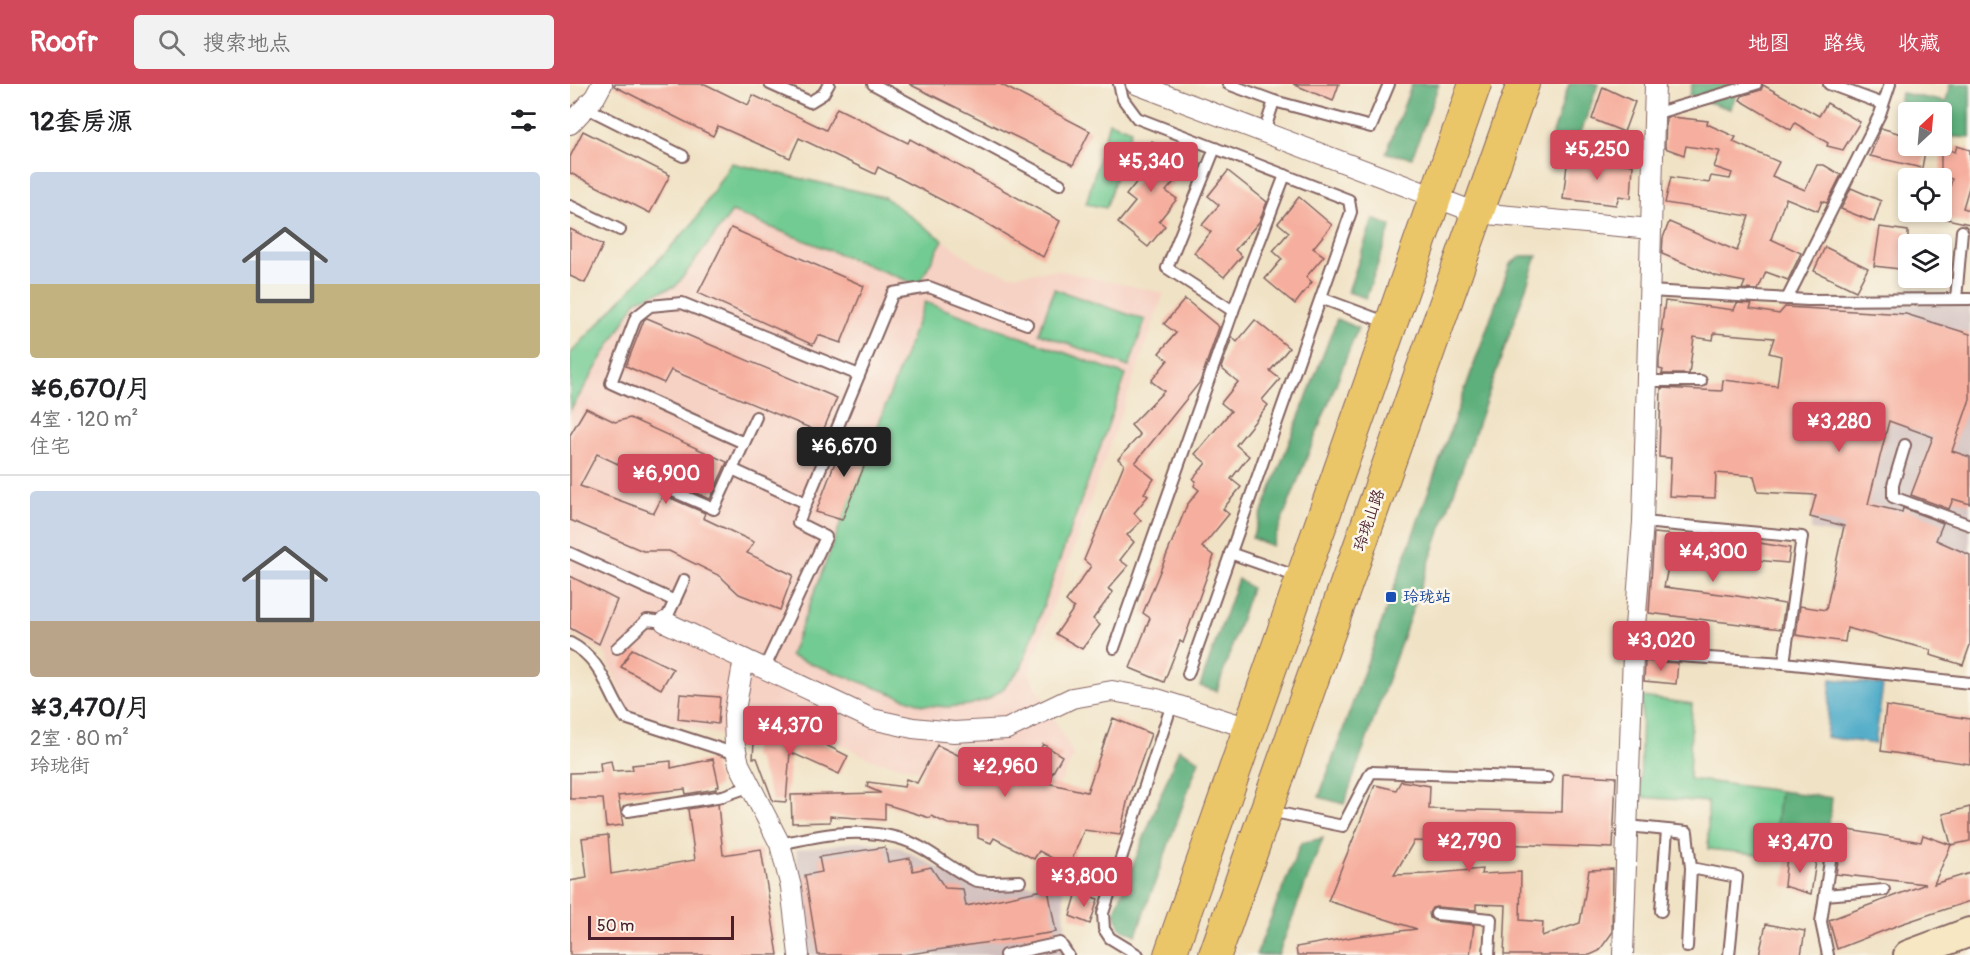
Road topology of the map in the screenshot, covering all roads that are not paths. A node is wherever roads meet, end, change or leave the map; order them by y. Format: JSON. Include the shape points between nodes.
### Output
{"nodes":[{"id":1,"x":602,"y":84,"type":"edge"},
{"id":2,"x":770,"y":84,"type":"edge"},
{"id":3,"x":829,"y":84,"type":"edge"},
{"id":4,"x":873,"y":84,"type":"edge"},
{"id":5,"x":1119,"y":84,"type":"edge"},
{"id":6,"x":1136,"y":84,"type":"edge"},
{"id":7,"x":1228,"y":84,"type":"edge"},
{"id":8,"x":1389,"y":84,"type":"edge"},
{"id":9,"x":1475,"y":84,"type":"edge"},
{"id":10,"x":1523,"y":84,"type":"edge"},
{"id":11,"x":1655,"y":84,"type":"edge"},
{"id":12,"x":1756,"y":84,"type":"edge"},
{"id":13,"x":1829,"y":84,"type":"edge"},
{"id":14,"x":1890,"y":84,"type":"edge"},
{"id":15,"x":1274,"y":101,"type":"junction"},
{"id":16,"x":1883,"y":104,"type":"junction"},
{"id":17,"x":585,"y":107,"type":"junction"},
{"id":18,"x":1654,"y":114,"type":"junction"},
{"id":19,"x":570,"y":124,"type":"edge"},
{"id":20,"x":1264,"y":132,"type":"junction"},
{"id":21,"x":1215,"y":148,"type":"junction"},
{"id":22,"x":683,"y":156,"type":"dead end"},
{"id":23,"x":1285,"y":175,"type":"junction"},
{"id":24,"x":1060,"y":184,"type":"dead end"},
{"id":25,"x":1435,"y":196,"type":"junction"},
{"id":26,"x":570,"y":206,"type":"edge"},
{"id":27,"x":1477,"y":213,"type":"junction"},
{"id":28,"x":1651,"y":229,"type":"junction"},
{"id":29,"x":620,"y":230,"type":"dead end"},
{"id":30,"x":1962,"y":231,"type":"dead end"},
{"id":31,"x":1649,"y":291,"type":"junction"},
{"id":32,"x":1321,"y":298,"type":"junction"},
{"id":33,"x":1787,"y":299,"type":"junction"},
{"id":34,"x":1956,"y":299,"type":"junction"},
{"id":35,"x":1970,"y":299,"type":"edge"},
{"id":36,"x":1233,"y":311,"type":"junction"},
{"id":37,"x":1027,"y":324,"type":"dead end"},
{"id":38,"x":1391,"y":324,"type":"junction"},
{"id":39,"x":859,"y":375,"type":"junction"},
{"id":40,"x":1647,"y":381,"type":"junction"},
{"id":41,"x":1701,"y":381,"type":"dead end"},
{"id":42,"x":756,"y":417,"type":"dead end"},
{"id":43,"x":744,"y":443,"type":"junction"},
{"id":44,"x":1905,"y":445,"type":"dead end"},
{"id":45,"x":732,"y":470,"type":"junction"},
{"id":46,"x":629,"y":472,"type":"dead end"},
{"id":47,"x":806,"y":503,"type":"junction"},
{"id":48,"x":1643,"y":522,"type":"junction"},
{"id":49,"x":1970,"y":525,"type":"edge"},
{"id":50,"x":570,"y":553,"type":"edge"},
{"id":51,"x":1230,"y":553,"type":"junction"},
{"id":52,"x":1301,"y":578,"type":"junction"},
{"id":53,"x":684,"y":580,"type":"dead end"},
{"id":54,"x":675,"y":601,"type":"junction"},
{"id":55,"x":665,"y":622,"type":"junction"},
{"id":56,"x":570,"y":643,"type":"edge"},
{"id":57,"x":616,"y":648,"type":"dead end"},
{"id":58,"x":1114,"y":648,"type":"dead end"},
{"id":59,"x":1633,"y":653,"type":"junction"},
{"id":60,"x":744,"y":659,"type":"junction"},
{"id":61,"x":1784,"y":663,"type":"junction"},
{"id":62,"x":764,"y":669,"type":"junction"},
{"id":63,"x":1188,"y":674,"type":"dead end"},
{"id":64,"x":1970,"y":683,"type":"edge"},
{"id":65,"x":1172,"y":704,"type":"junction"},
{"id":66,"x":1249,"y":728,"type":"junction"},
{"id":67,"x":736,"y":754,"type":"junction"},
{"id":68,"x":1547,"y":778,"type":"dead end"},
{"id":69,"x":751,"y":786,"type":"junction"},
{"id":70,"x":1266,"y":810,"type":"junction"},
{"id":71,"x":628,"y":811,"type":"dead end"},
{"id":72,"x":1628,"y":826,"type":"junction"},
{"id":73,"x":1666,"y":830,"type":"junction"},
{"id":74,"x":1792,"y":842,"type":"dead end"},
{"id":75,"x":780,"y":844,"type":"junction"},
{"id":76,"x":1691,"y":868,"type":"junction"},
{"id":77,"x":1020,"y":881,"type":"dead end"},
{"id":78,"x":1884,"y":890,"type":"dead end"},
{"id":79,"x":1825,"y":895,"type":"junction"},
{"id":80,"x":1661,"y":911,"type":"dead end"},
{"id":81,"x":1436,"y":914,"type":"dead end"},
{"id":82,"x":1970,"y":932,"type":"edge"},
{"id":83,"x":1687,"y":947,"type":"dead end"},
{"id":84,"x":799,"y":955,"type":"edge"},
{"id":85,"x":1005,"y":955,"type":"edge"},
{"id":86,"x":1068,"y":955,"type":"edge"},
{"id":87,"x":1138,"y":955,"type":"edge"},
{"id":88,"x":1170,"y":955,"type":"edge"},
{"id":89,"x":1215,"y":955,"type":"edge"},
{"id":90,"x":1489,"y":955,"type":"edge"},
{"id":91,"x":1623,"y":955,"type":"edge"},
{"id":92,"x":1729,"y":955,"type":"edge"},
{"id":93,"x":1827,"y":955,"type":"edge"},
{"id":94,"x":1908,"y":955,"type":"edge"}],
"edges":[{"from":1,"to":17,"type":"street"},
{"from":2,"to":3,"type":"lane","via":[[810,102],[823,94]]},
{"from":4,"to":24,"type":"lane"},
{"from":5,"to":21,"type":"lane","via":[[1123,99],[1137,118]]},
{"from":6,"to":20,"type":"street"},
{"from":7,"to":15,"type":"lane"},
{"from":8,"to":15,"type":"lane","via":[[1371,127]]},
{"from":9,"to":25,"type":"main road"},
{"from":10,"to":27,"type":"main road","name":"玲珑山路"},
{"from":11,"to":18,"type":"street"},
{"from":12,"to":18,"type":"lane"},
{"from":13,"to":16,"type":"lane"},
{"from":14,"to":16,"type":"lane"},
{"from":15,"to":20,"type":"lane"},
{"from":16,"to":33,"type":"lane"},
{"from":17,"to":19,"type":"street"},
{"from":17,"to":22,"type":"lane"},
{"from":18,"to":28,"type":"street"},
{"from":20,"to":25,"type":"street"},
{"from":21,"to":23,"type":"lane"},
{"from":21,"to":36,"type":"lane","via":[[1167,268]]},
{"from":23,"to":32,"type":"lane","via":[[1349,200],[1351,212]]},
{"from":23,"to":36,"type":"lane"},
{"from":25,"to":27,"type":"street"},
{"from":25,"to":38,"type":"main road"},
{"from":26,"to":29,"type":"lane"},
{"from":27,"to":28,"type":"street"},
{"from":27,"to":70,"type":"main road","name":"玲珑山路"},
{"from":28,"to":31,"type":"street"},
{"from":30,"to":34,"type":"lane"},
{"from":31,"to":33,"type":"lane"},
{"from":31,"to":40,"type":"street"},
{"from":32,"to":38,"type":"lane"},
{"from":32,"to":51,"type":"lane"},
{"from":33,"to":34,"type":"lane"},
{"from":34,"to":35,"type":"lane"},
{"from":36,"to":58,"type":"lane"},
{"from":37,"to":39,"type":"lane","via":[[929,287],[893,293]]},
{"from":38,"to":52,"type":"main road"},
{"from":39,"to":43,"type":"lane","via":[[682,303],[650,306],[636,317],[611,383]]},
{"from":39,"to":47,"type":"lane"},
{"from":40,"to":41,"type":"lane"},
{"from":40,"to":48,"type":"street"},
{"from":42,"to":43,"type":"lane"},
{"from":43,"to":45,"type":"lane"},
{"from":44,"to":49,"type":"lane","via":[[1893,497]]},
{"from":45,"to":46,"type":"lane","via":[[714,509]]},
{"from":45,"to":47,"type":"lane"},
{"from":47,"to":62,"type":"lane","via":[[798,523],[826,537]]},
{"from":48,"to":59,"type":"street"},
{"from":48,"to":61,"type":"lane","via":[[1802,537]]},
{"from":50,"to":54,"type":"lane"},
{"from":51,"to":52,"type":"lane"},
{"from":51,"to":63,"type":"lane"},
{"from":52,"to":66,"type":"main road"},
{"from":53,"to":54,"type":"lane"},
{"from":54,"to":55,"type":"lane"},
{"from":55,"to":57,"type":"lane","via":[[647,620]]},
{"from":55,"to":60,"type":"street"},
{"from":56,"to":67,"type":"lane","via":[[592,658],[625,718]]},
{"from":59,"to":61,"type":"lane"},
{"from":59,"to":72,"type":"street"},
{"from":60,"to":62,"type":"street"},
{"from":60,"to":67,"type":"street","via":[[734,716]]},
{"from":61,"to":64,"type":"lane"},
{"from":62,"to":65,"type":"street","via":[[872,719],[954,732],[1007,729],[1071,698],[1112,691]]},
{"from":65,"to":66,"type":"street"},
{"from":65,"to":87,"type":"lane","via":[[1103,913],[1104,929],[1110,938]]},
{"from":66,"to":88,"type":"main road"},
{"from":67,"to":69,"type":"street"},
{"from":68,"to":70,"type":"lane","via":[[1371,772],[1343,826]]},
{"from":69,"to":71,"type":"lane","via":[[723,796]]},
{"from":69,"to":75,"type":"street"},
{"from":70,"to":89,"type":"main road","name":"玲珑山路"},
{"from":72,"to":73,"type":"lane"},
{"from":72,"to":91,"type":"street"},
{"from":73,"to":76,"type":"lane","via":[[1687,832]]},
{"from":73,"to":80,"type":"lane"},
{"from":74,"to":79,"type":"lane","via":[[1832,847]]},
{"from":75,"to":77,"type":"lane","via":[[832,833],[862,832],[918,847],[976,881]]},
{"from":75,"to":84,"type":"street","via":[[791,887]]},
{"from":76,"to":83,"type":"lane"},
{"from":76,"to":92,"type":"lane","via":[[1737,877]]},
{"from":78,"to":79,"type":"lane"},
{"from":79,"to":93,"type":"lane","via":[[1821,922]]},
{"from":81,"to":90,"type":"lane","via":[[1491,919]]},
{"from":82,"to":94,"type":"street"},
{"from":85,"to":86,"type":"lane","via":[[1060,943]]}]}
